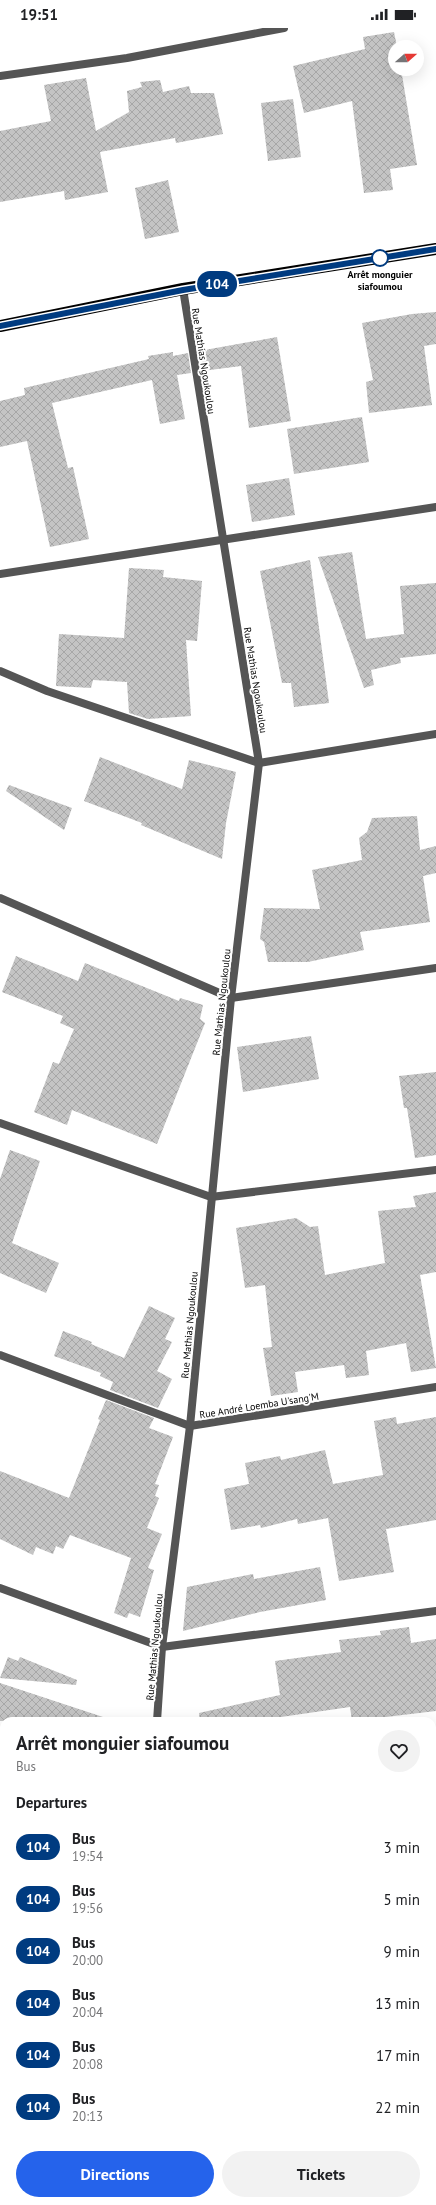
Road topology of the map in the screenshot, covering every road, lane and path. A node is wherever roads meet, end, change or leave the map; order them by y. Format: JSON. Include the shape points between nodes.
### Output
{"nodes":[{"id":1,"x":284,"y":28,"type":"edge"},
{"id":2,"x":0,"y":76,"type":"edge"},
{"id":3,"x":436,"y":249,"type":"edge"},
{"id":4,"x":183,"y":290,"type":"junction"},
{"id":5,"x":0,"y":326,"type":"edge"},
{"id":6,"x":436,"y":507,"type":"edge"},
{"id":7,"x":222,"y":541,"type":"junction"},
{"id":8,"x":0,"y":574,"type":"edge"},
{"id":9,"x":0,"y":671,"type":"edge"},
{"id":10,"x":436,"y":734,"type":"edge"},
{"id":11,"x":259,"y":763,"type":"junction"},
{"id":12,"x":0,"y":898,"type":"edge"},
{"id":13,"x":436,"y":968,"type":"edge"},
{"id":14,"x":231,"y":998,"type":"junction"},
{"id":15,"x":0,"y":1123,"type":"edge"},
{"id":16,"x":436,"y":1170,"type":"edge"},
{"id":17,"x":211,"y":1198,"type":"junction"},
{"id":18,"x":0,"y":1355,"type":"edge"},
{"id":19,"x":436,"y":1387,"type":"edge"},
{"id":20,"x":190,"y":1426,"type":"junction"},
{"id":21,"x":0,"y":1588,"type":"edge"},
{"id":22,"x":436,"y":1611,"type":"edge"},
{"id":23,"x":162,"y":1647,"type":"junction"},
{"id":24,"x":157,"y":1717,"type":"edge"}],
"edges":[{"from":1,"to":2,"type":"street","via":[[127,58]]},
{"from":3,"to":4,"type":"highway"},
{"from":4,"to":5,"type":"highway"},
{"from":4,"to":7,"type":"street","name":"Rue Mathias Ngoukoulou"},
{"from":6,"to":7,"type":"street"},
{"from":7,"to":8,"type":"street"},
{"from":7,"to":11,"type":"street","name":"Rue Mathias Ngoukoulou"},
{"from":9,"to":11,"type":"street","via":[[47,691]]},
{"from":10,"to":11,"type":"street"},
{"from":11,"to":14,"type":"street","name":"Rue Mathias Ngoukoulou"},
{"from":12,"to":14,"type":"street"},
{"from":13,"to":14,"type":"street"},
{"from":14,"to":17,"type":"street","name":"Rue Mathias Ngoukoulou"},
{"from":15,"to":17,"type":"street"},
{"from":16,"to":17,"type":"street"},
{"from":17,"to":20,"type":"street","name":"Rue Mathias Ngoukoulou"},
{"from":18,"to":20,"type":"street","name":"Rue André Loemba U'sang'M"},
{"from":19,"to":20,"type":"street","name":"Rue André Loemba U'sang'M"},
{"from":20,"to":23,"type":"street","name":"Rue Mathias Ngoukoulou"},
{"from":21,"to":23,"type":"street"},
{"from":22,"to":23,"type":"street"},
{"from":23,"to":24,"type":"street","name":"Rue Mathias Ngoukoulou"}]}
